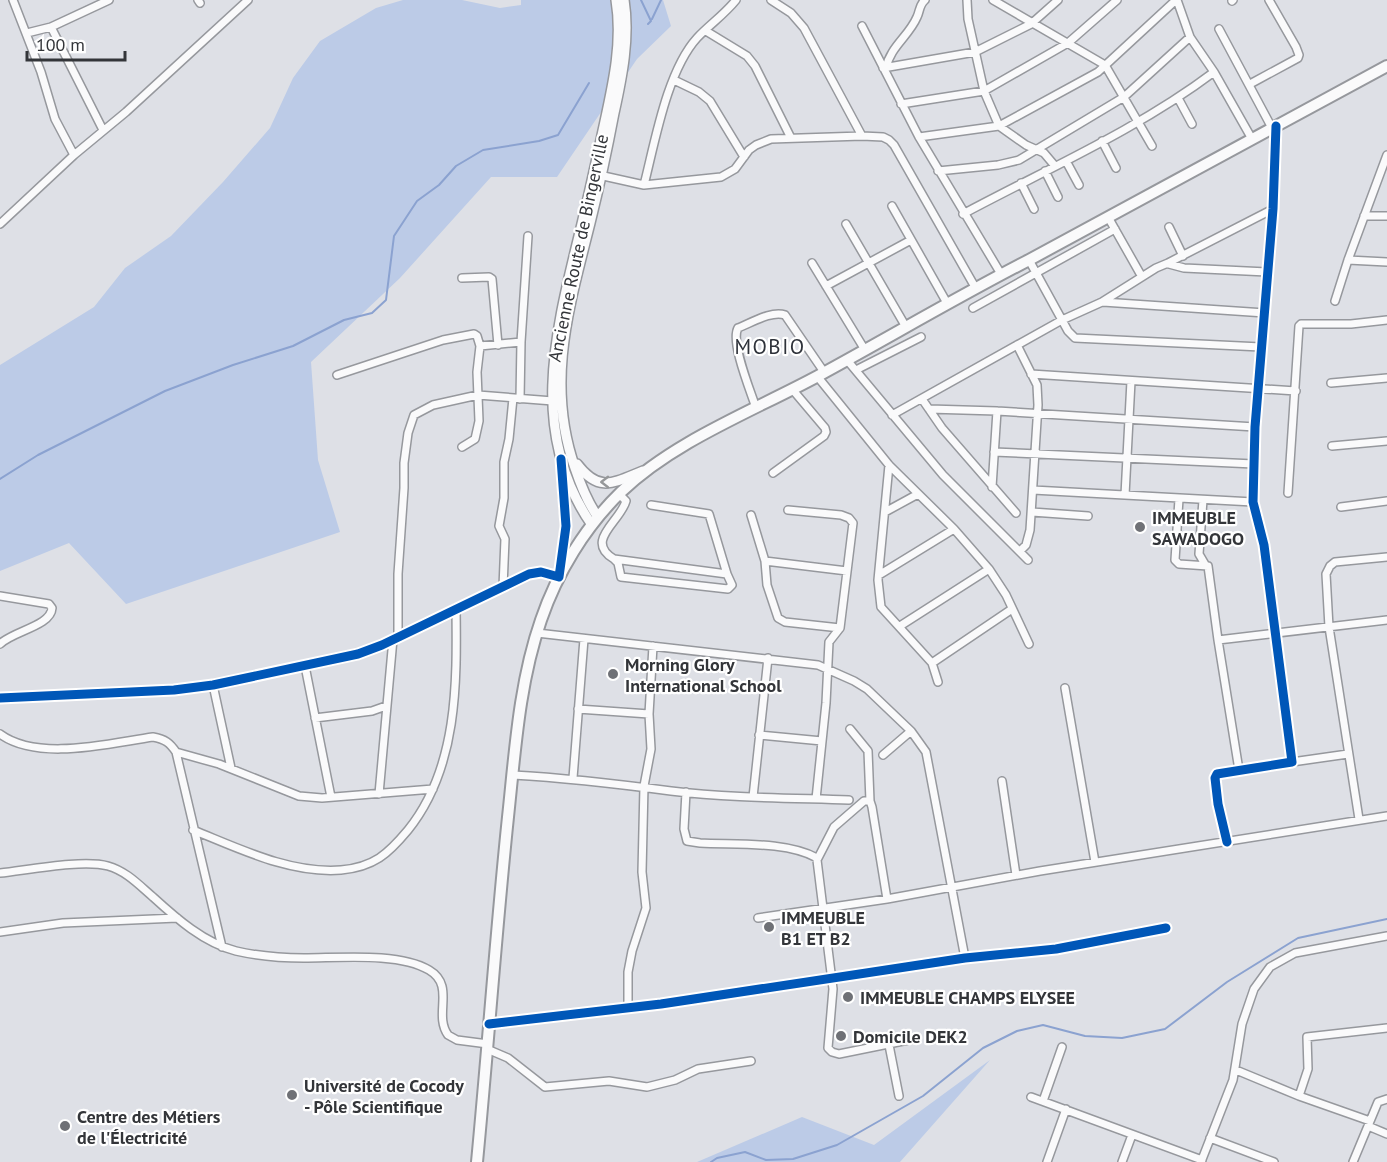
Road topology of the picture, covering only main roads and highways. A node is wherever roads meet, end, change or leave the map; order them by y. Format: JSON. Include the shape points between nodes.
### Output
{"nodes":[{"id":1,"x":1387,"y":66,"type":"edge"},
{"id":2,"x":477,"y":1162,"type":"edge"}],
"edges":[{"from":1,"to":2,"type":"main road","via":[[681,448],[648,469],[595,521],[559,577],[537,633],[521,710]]}]}
